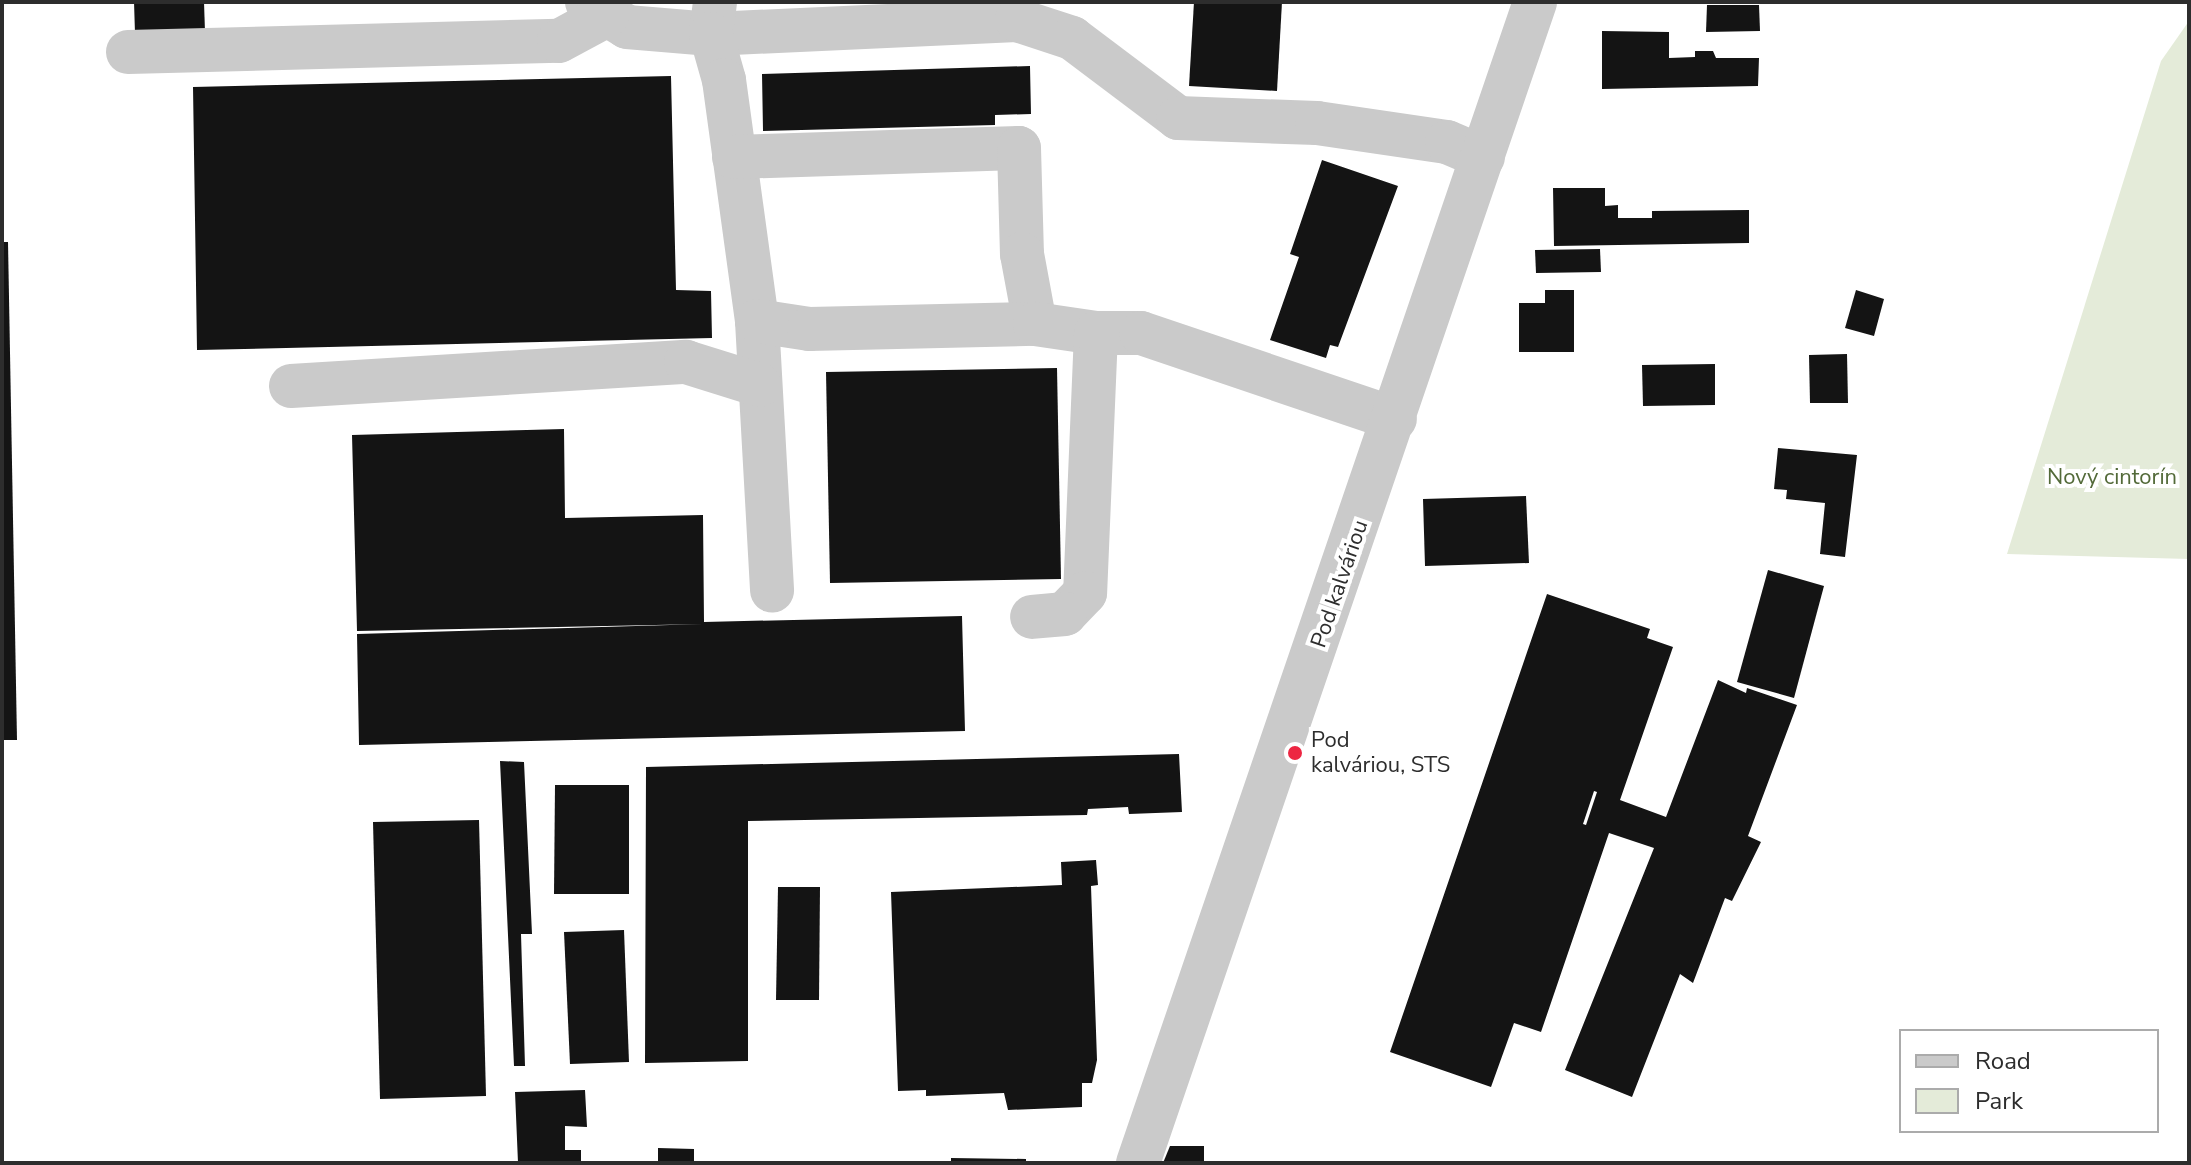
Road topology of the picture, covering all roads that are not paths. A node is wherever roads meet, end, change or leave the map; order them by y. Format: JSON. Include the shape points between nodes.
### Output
{"nodes":[{"id":1,"x":1535,"y":2,"type":"edge"},
{"id":2,"x":597,"y":8,"type":"edge"},
{"id":3,"x":713,"y":18,"type":"edge"},
{"id":4,"x":1070,"y":20,"type":"edge"},
{"id":5,"x":128,"y":52,"type":"dead end"},
{"id":6,"x":734,"y":157,"type":"junction"},
{"id":7,"x":1483,"y":157,"type":"junction"},
{"id":8,"x":757,"y":321,"type":"junction"},
{"id":9,"x":1035,"y":324,"type":"junction"},
{"id":10,"x":1096,"y":333,"type":"junction"},
{"id":11,"x":760,"y":385,"type":"junction"},
{"id":12,"x":291,"y":386,"type":"dead end"},
{"id":13,"x":1395,"y":419,"type":"junction"},
{"id":14,"x":772,"y":591,"type":"dead end"},
{"id":15,"x":1032,"y":617,"type":"dead end"},
{"id":16,"x":1138,"y":1163,"type":"edge"}],
"edges":[{"from":1,"to":7,"type":"street","name":"Pod kalváriou"},
{"from":2,"to":3,"type":"street","via":[[627,27]]},
{"from":2,"to":5,"type":"street","via":[[559,41]]},
{"from":3,"to":4,"type":"street"},
{"from":3,"to":6,"type":"street"},
{"from":4,"to":7,"type":"street","via":[[1178,118],[1317,123],[1447,142]]},
{"from":6,"to":8,"type":"street"},
{"from":6,"to":9,"type":"street","via":[[1019,148],[1022,254]]},
{"from":7,"to":13,"type":"street","name":"Pod kalváriou"},
{"from":8,"to":9,"type":"street","via":[[809,329]]},
{"from":8,"to":11,"type":"street"},
{"from":9,"to":10,"type":"street"},
{"from":10,"to":13,"type":"street","via":[[1141,333]]},
{"from":10,"to":15,"type":"street","via":[[1085,593],[1065,614]]},
{"from":11,"to":12,"type":"street","via":[[686,362]]},
{"from":11,"to":14,"type":"street"},
{"from":13,"to":16,"type":"street","name":"Pod kalváriou"}]}
